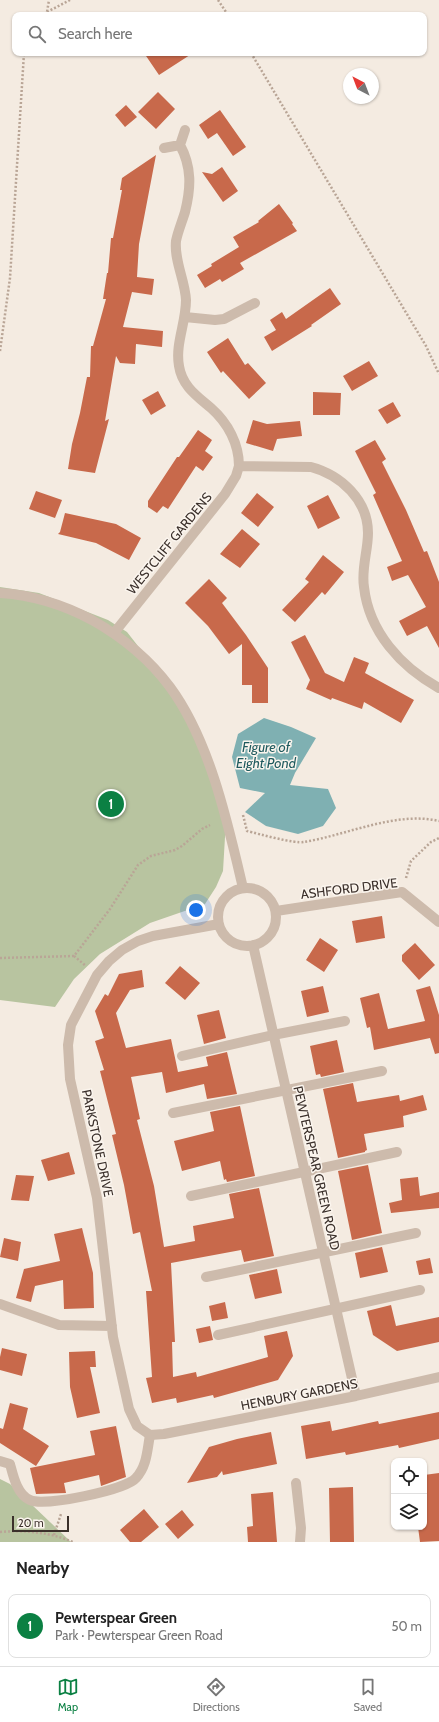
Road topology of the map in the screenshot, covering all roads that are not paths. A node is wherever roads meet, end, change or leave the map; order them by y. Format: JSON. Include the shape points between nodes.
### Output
{"nodes":[{"id":1,"x":185,"y":130,"type":"dead end"},
{"id":2,"x":180,"y":145,"type":"junction"},
{"id":3,"x":164,"y":148,"type":"dead end"},
{"id":4,"x":255,"y":303,"type":"dead end"},
{"id":5,"x":185,"y":317,"type":"junction"},
{"id":6,"x":239,"y":466,"type":"junction"},
{"id":7,"x":0,"y":593,"type":"edge"},
{"id":8,"x":114,"y":633,"type":"junction"},
{"id":9,"x":439,"y":688,"type":"edge"},
{"id":10,"x":243,"y":888,"type":"junction"},
{"id":11,"x":276,"y":911,"type":"junction"},
{"id":12,"x":439,"y":922,"type":"edge"},
{"id":13,"x":219,"y":924,"type":"junction"},
{"id":14,"x":253,"y":945,"type":"junction"},
{"id":15,"x":345,"y":1021,"type":"dead end"},
{"id":16,"x":273,"y":1035,"type":"junction"},
{"id":17,"x":182,"y":1056,"type":"dead end"},
{"id":18,"x":382,"y":1071,"type":"dead end"},
{"id":19,"x":286,"y":1090,"type":"junction"},
{"id":20,"x":174,"y":1113,"type":"dead end"},
{"id":21,"x":396,"y":1152,"type":"dead end"},
{"id":22,"x":305,"y":1172,"type":"junction"},
{"id":23,"x":191,"y":1196,"type":"dead end"},
{"id":24,"x":416,"y":1233,"type":"dead end"},
{"id":25,"x":323,"y":1252,"type":"junction"},
{"id":26,"x":206,"y":1277,"type":"dead end"},
{"id":27,"x":420,"y":1290,"type":"dead end"},
{"id":28,"x":0,"y":1304,"type":"edge"},
{"id":29,"x":336,"y":1308,"type":"junction"},
{"id":30,"x":112,"y":1326,"type":"junction"},
{"id":31,"x":218,"y":1335,"type":"dead end"},
{"id":32,"x":439,"y":1377,"type":"edge"},
{"id":33,"x":356,"y":1396,"type":"junction"},
{"id":34,"x":150,"y":1435,"type":"junction"},
{"id":35,"x":0,"y":1461,"type":"edge"},
{"id":36,"x":296,"y":1483,"type":"dead end"},
{"id":37,"x":300,"y":1542,"type":"edge"}],
"edges":[{"from":1,"to":2,"type":"street"},
{"from":2,"to":3,"type":"street"},
{"from":2,"to":5,"type":"street","via":[[187,157],[189,179],[188,198],[176,251],[184,284]]},
{"from":4,"to":5,"type":"street","via":[[224,319]]},
{"from":5,"to":6,"type":"street","via":[[178,348],[179,368],[183,379],[194,394],[227,425],[236,446]]},
{"from":6,"to":8,"type":"street","name":"WESTCLIFF GARDENS","via":[[225,494]]},
{"from":6,"to":9,"type":"street","via":[[311,467],[330,474],[351,491],[362,507],[367,524],[363,576],[374,623],[395,654]]},
{"from":7,"to":8,"type":"street","via":[[44,600],[83,615]]},
{"from":8,"to":10,"type":"street","via":[[142,657],[170,687],[195,731],[218,795]]},
{"from":10,"to":11,"type":"street","via":[[252,888],[264,893]]},
{"from":10,"to":13,"type":"street","via":[[234,891],[223,901],[218,914]]},
{"from":11,"to":12,"type":"street","name":"ASHFORD DRIVE","via":[[402,892]]},
{"from":11,"to":14,"type":"street","via":[[273,931],[267,938]]},
{"from":13,"to":14,"type":"street","via":[[234,943],[243,946]]},
{"from":13,"to":30,"type":"street","name":"PARKSTONE DRIVE","via":[[153,936],[122,950],[97,975],[71,1026],[68,1045],[70,1079],[97,1198]]},
{"from":14,"to":16,"type":"street","name":"PEWTERSPEAR GREEN ROAD"},
{"from":15,"to":16,"type":"street"},
{"from":16,"to":17,"type":"street"},
{"from":16,"to":19,"type":"street","name":"PEWTERSPEAR GREEN ROAD"},
{"from":18,"to":19,"type":"street"},
{"from":19,"to":20,"type":"street"},
{"from":19,"to":22,"type":"street","name":"PEWTERSPEAR GREEN ROAD"},
{"from":21,"to":22,"type":"street"},
{"from":22,"to":23,"type":"street"},
{"from":22,"to":25,"type":"street","name":"PEWTERSPEAR GREEN ROAD"},
{"from":24,"to":25,"type":"street"},
{"from":25,"to":26,"type":"street"},
{"from":25,"to":29,"type":"street","name":"PEWTERSPEAR GREEN ROAD"},
{"from":27,"to":29,"type":"street"},
{"from":28,"to":30,"type":"street","via":[[59,1325]]},
{"from":29,"to":31,"type":"street"},
{"from":29,"to":33,"type":"street","name":"PEWTERSPEAR GREEN ROAD"},
{"from":30,"to":34,"type":"street","name":"PARKSTONE DRIVE","via":[[129,1409],[137,1426]]},
{"from":32,"to":33,"type":"street","name":"HENBURY GARDENS"},
{"from":33,"to":34,"type":"street","name":"HENBURY GARDENS"},
{"from":34,"to":35,"type":"street","via":[[146,1462],[135,1480],[112,1490],[46,1503],[29,1500],[20,1492],[10,1464]]},
{"from":36,"to":37,"type":"street"}]}
